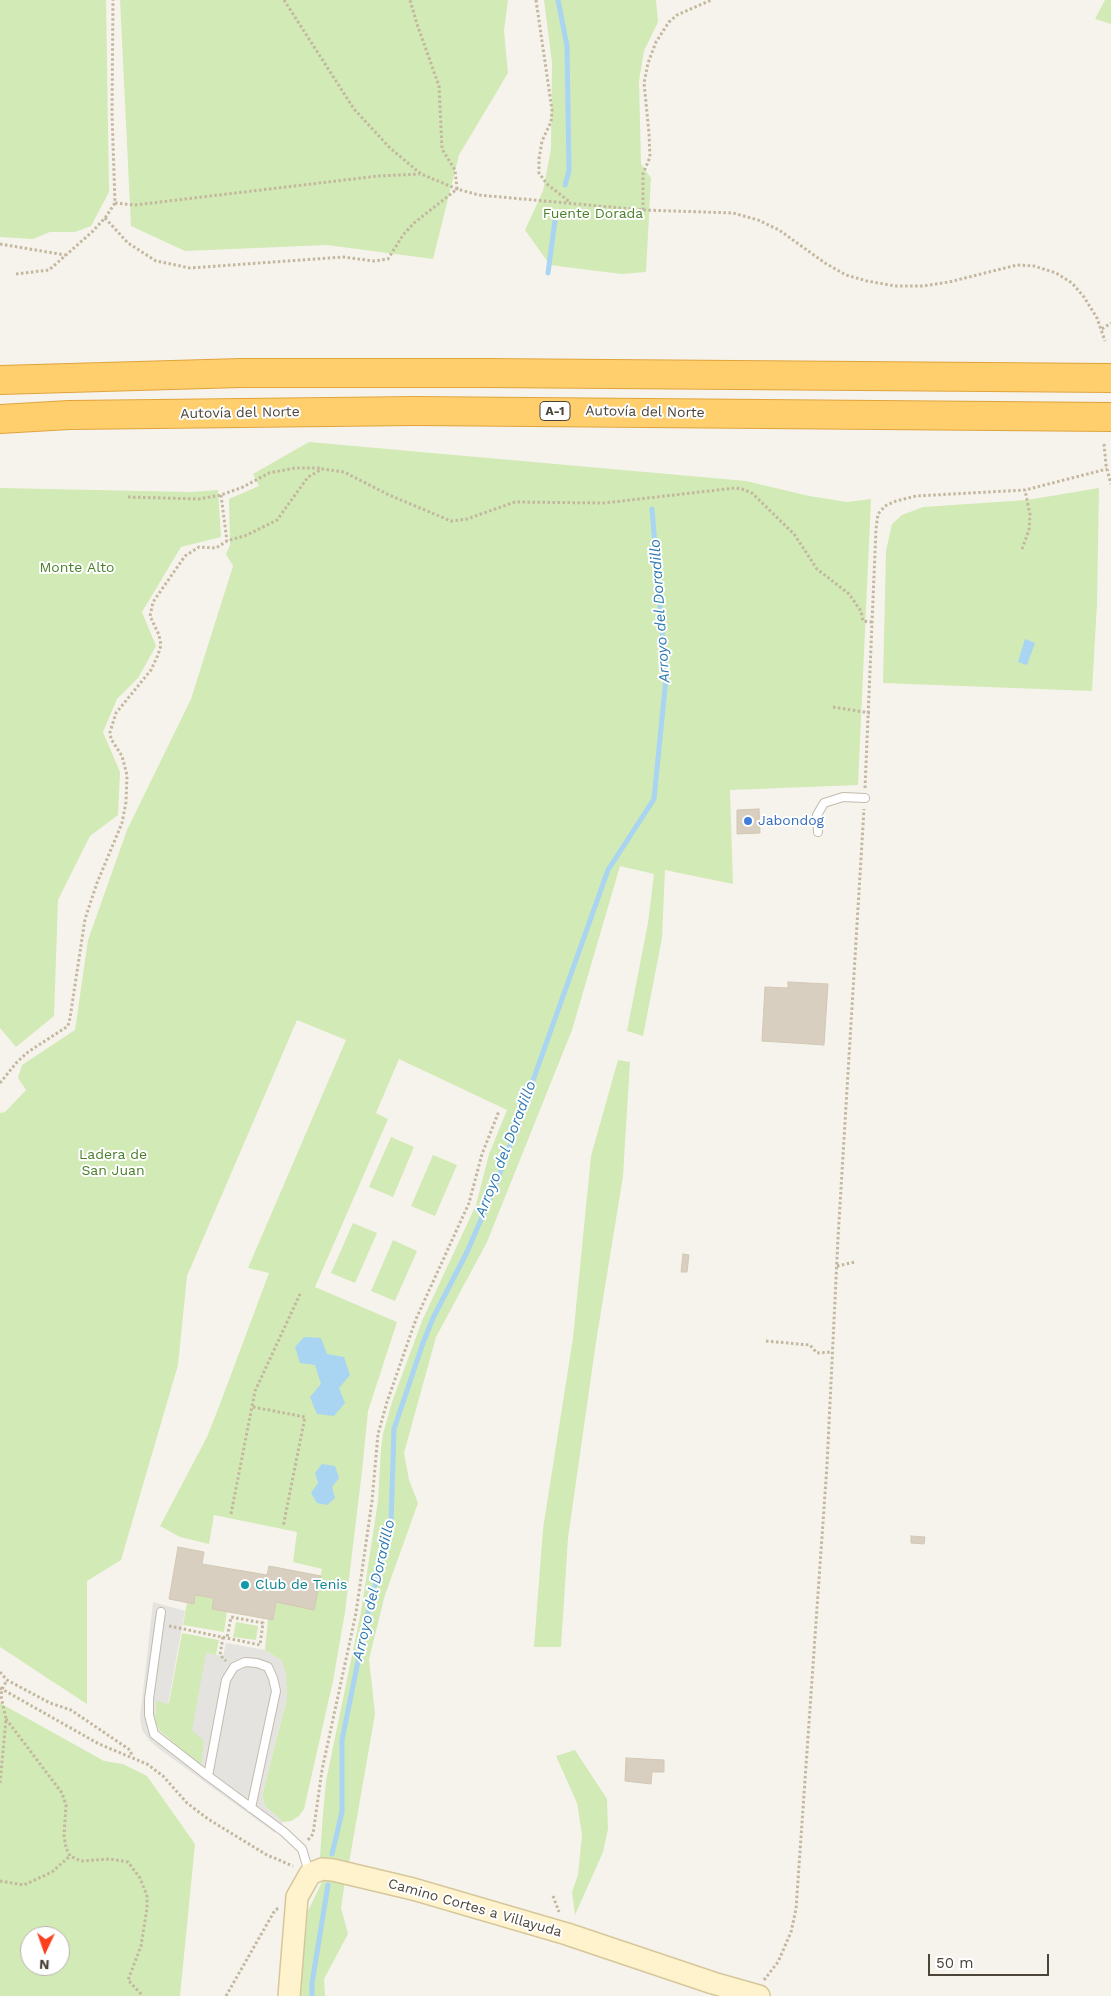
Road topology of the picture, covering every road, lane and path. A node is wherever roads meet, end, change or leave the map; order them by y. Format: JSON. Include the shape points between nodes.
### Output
{"nodes":[{"id":1,"x":112,"y":0,"type":"edge"},
{"id":2,"x":284,"y":0,"type":"edge"},
{"id":3,"x":410,"y":0,"type":"edge"},
{"id":4,"x":536,"y":0,"type":"edge"},
{"id":5,"x":711,"y":0,"type":"edge"},
{"id":6,"x":421,"y":174,"type":"junction"},
{"id":7,"x":457,"y":189,"type":"junction"},
{"id":8,"x":115,"y":203,"type":"junction"},
{"id":9,"x":571,"y":203,"type":"junction"},
{"id":10,"x":643,"y":210,"type":"junction"},
{"id":11,"x":105,"y":218,"type":"junction"},
{"id":12,"x":0,"y":244,"type":"edge"},
{"id":13,"x":66,"y":256,"type":"junction"},
{"id":14,"x":16,"y":274,"type":"dead end"},
{"id":15,"x":1111,"y":323,"type":"edge"},
{"id":16,"x":1102,"y":329,"type":"junction"},
{"id":17,"x":1105,"y":341,"type":"dead end"},
{"id":18,"x":1111,"y":378,"type":"edge"},
{"id":19,"x":0,"y":380,"type":"edge"},
{"id":20,"x":1111,"y":417,"type":"edge"},
{"id":21,"x":0,"y":419,"type":"edge"},
{"id":22,"x":1104,"y":444,"type":"dead end"},
{"id":23,"x":322,"y":468,"type":"junction"},
{"id":24,"x":1107,"y":469,"type":"junction"},
{"id":25,"x":1110,"y":479,"type":"edge"},
{"id":26,"x":1111,"y":484,"type":"edge"},
{"id":27,"x":1026,"y":490,"type":"junction"},
{"id":28,"x":221,"y":495,"type":"junction"},
{"id":29,"x":128,"y":497,"type":"dead end"},
{"id":30,"x":227,"y":541,"type":"junction"},
{"id":31,"x":1022,"y":549,"type":"dead end"},
{"id":32,"x":872,"y":622,"type":"junction"},
{"id":33,"x":833,"y":707,"type":"dead end"},
{"id":34,"x":870,"y":713,"type":"junction"},
{"id":35,"x":865,"y":798,"type":"junction"},
{"id":36,"x":818,"y":832,"type":"dead end"},
{"id":37,"x":0,"y":1083,"type":"edge"},
{"id":38,"x":499,"y":1111,"type":"dead end"},
{"id":39,"x":855,"y":1262,"type":"dead end"},
{"id":40,"x":837,"y":1266,"type":"junction"},
{"id":41,"x":301,"y":1292,"type":"dead end"},
{"id":42,"x":766,"y":1341,"type":"dead end"},
{"id":43,"x":832,"y":1352,"type":"junction"},
{"id":44,"x":253,"y":1407,"type":"junction"},
{"id":45,"x":231,"y":1514,"type":"dead end"},
{"id":46,"x":283,"y":1527,"type":"dead end"},
{"id":47,"x":161,"y":1612,"type":"dead end"},
{"id":48,"x":160,"y":1624,"type":"junction"},
{"id":49,"x":225,"y":1638,"type":"junction"},
{"id":50,"x":234,"y":1667,"type":"junction"},
{"id":51,"x":0,"y":1672,"type":"edge"},
{"id":52,"x":7,"y":1680,"type":"junction"},
{"id":53,"x":1,"y":1688,"type":"edge"},
{"id":54,"x":6,"y":1719,"type":"junction"},
{"id":55,"x":132,"y":1757,"type":"junction"},
{"id":56,"x":208,"y":1776,"type":"junction"},
{"id":57,"x":0,"y":1783,"type":"edge"},
{"id":58,"x":251,"y":1808,"type":"junction"},
{"id":59,"x":302,"y":1849,"type":"junction"},
{"id":60,"x":70,"y":1856,"type":"junction"},
{"id":61,"x":309,"y":1872,"type":"junction"},
{"id":62,"x":0,"y":1880,"type":"edge"},
{"id":63,"x":297,"y":1897,"type":"junction"},
{"id":64,"x":755,"y":1995,"type":"edge"},
{"id":65,"x":143,"y":1996,"type":"edge"},
{"id":66,"x":226,"y":1996,"type":"edge"},
{"id":67,"x":289,"y":1996,"type":"edge"}],
"edges":[{"from":1,"to":8,"type":"path"},
{"from":2,"to":6,"type":"path","via":[[354,109],[390,148]]},
{"from":3,"to":7,"type":"path","via":[[439,86],[442,149],[455,170]]},
{"from":4,"to":9,"type":"path","via":[[552,110],[538,159],[539,173],[547,184]]},
{"from":5,"to":10,"type":"path","via":[[669,22],[648,63],[644,83],[650,157],[644,174]]},
{"from":6,"to":7,"type":"path"},
{"from":6,"to":8,"type":"path","via":[[378,176],[135,205]]},
{"from":7,"to":9,"type":"path","via":[[480,195]]},
{"from":7,"to":11,"type":"path","via":[[414,223],[388,259],[374,261],[344,257],[190,268],[156,261],[128,243]]},
{"from":8,"to":11,"type":"path"},
{"from":9,"to":10,"type":"path"},
{"from":10,"to":16,"type":"path","via":[[733,213],[758,220],[779,230],[846,275],[895,286],[923,286],[1017,265],[1034,266],[1056,273],[1072,283]]},
{"from":11,"to":13,"type":"path"},
{"from":12,"to":13,"type":"path"},
{"from":13,"to":14,"type":"path","via":[[49,270]]},
{"from":15,"to":16,"type":"path"},
{"from":16,"to":17,"type":"path"},
{"from":18,"to":19,"type":"highway","via":[[485,373],[221,374]]},
{"from":20,"to":21,"type":"highway","name":"Autovía del Norte","number":"A-1","via":[[415,411],[69,415]]},
{"from":22,"to":24,"type":"path"},
{"from":23,"to":28,"type":"path","via":[[295,468],[269,473]]},
{"from":23,"to":30,"type":"path","via":[[308,477],[277,520]]},
{"from":23,"to":32,"type":"path","via":[[344,472],[388,495],[451,521],[467,519],[515,502],[604,503],[742,489],[752,493],[794,534],[817,569],[849,594],[861,611],[863,621]]},
{"from":24,"to":25,"type":"path"},
{"from":24,"to":27,"type":"path"},
{"from":25,"to":26,"type":"path"},
{"from":27,"to":31,"type":"path","via":[[1029,530]]},
{"from":27,"to":32,"type":"path","via":[[916,496],[885,506],[878,514],[876,529]]},
{"from":28,"to":29,"type":"path","via":[[199,499]]},
{"from":28,"to":30,"type":"path"},
{"from":30,"to":37,"type":"path","via":[[216,548],[199,548],[184,556],[152,602],[150,616],[161,645],[151,670],[116,713],[111,727],[111,739],[122,756],[127,775],[126,802],[122,823],[85,919],[68,1026],[28,1052]]},
{"from":32,"to":34,"type":"path"},
{"from":33,"to":34,"type":"path"},
{"from":34,"to":35,"type":"path"},
{"from":35,"to":36,"type":"lane","via":[[843,797],[824,802],[817,815]]},
{"from":35,"to":40,"type":"path"},
{"from":38,"to":59,"type":"path","via":[[482,1154],[469,1202],[416,1319],[378,1434],[356,1613],[322,1770],[312,1834]]},
{"from":39,"to":40,"type":"path"},
{"from":40,"to":43,"type":"path"},
{"from":41,"to":44,"type":"path","via":[[256,1391]]},
{"from":42,"to":43,"type":"path","via":[[810,1345],[817,1353]]},
{"from":43,"to":64,"type":"path","via":[[796,1909],[791,1932],[778,1962]]},
{"from":44,"to":45,"type":"path"},
{"from":44,"to":46,"type":"path","via":[[305,1417]]},
{"from":47,"to":48,"type":"lane"},
{"from":48,"to":49,"type":"path"},
{"from":48,"to":56,"type":"lane","via":[[149,1699],[151,1726],[154,1734]]},
{"from":49,"to":49,"type":"path","via":[[231,1617],[263,1623],[260,1645]]},
{"from":49,"to":50,"type":"path","via":[[220,1655]]},
{"from":50,"to":56,"type":"lane","via":[[226,1680]]},
{"from":50,"to":58,"type":"lane","via":[[245,1662],[268,1667],[276,1691]]},
{"from":51,"to":52,"type":"path"},
{"from":52,"to":53,"type":"path"},
{"from":52,"to":55,"type":"path","via":[[50,1703],[71,1710],[130,1750]]},
{"from":53,"to":54,"type":"path"},
{"from":53,"to":55,"type":"path","via":[[98,1744]]},
{"from":54,"to":57,"type":"path"},
{"from":54,"to":60,"type":"path","via":[[62,1793],[66,1805],[64,1835]]},
{"from":55,"to":61,"type":"path","via":[[153,1767],[187,1803],[228,1832],[285,1864]]},
{"from":56,"to":58,"type":"lane"},
{"from":58,"to":59,"type":"lane"},
{"from":59,"to":61,"type":"lane"},
{"from":60,"to":62,"type":"path","via":[[52,1872],[24,1885]]},
{"from":60,"to":65,"type":"path","via":[[80,1861],[110,1859],[128,1862],[140,1878],[147,1896],[147,1908],[141,1946],[128,1980]]},
{"from":61,"to":63,"type":"street"},
{"from":61,"to":64,"type":"street","name":"Camino Cortes a Villayuda","via":[[333,1870],[413,1889],[567,1934]]},
{"from":63,"to":66,"type":"path","via":[[275,1910]]},
{"from":63,"to":67,"type":"street"}]}
